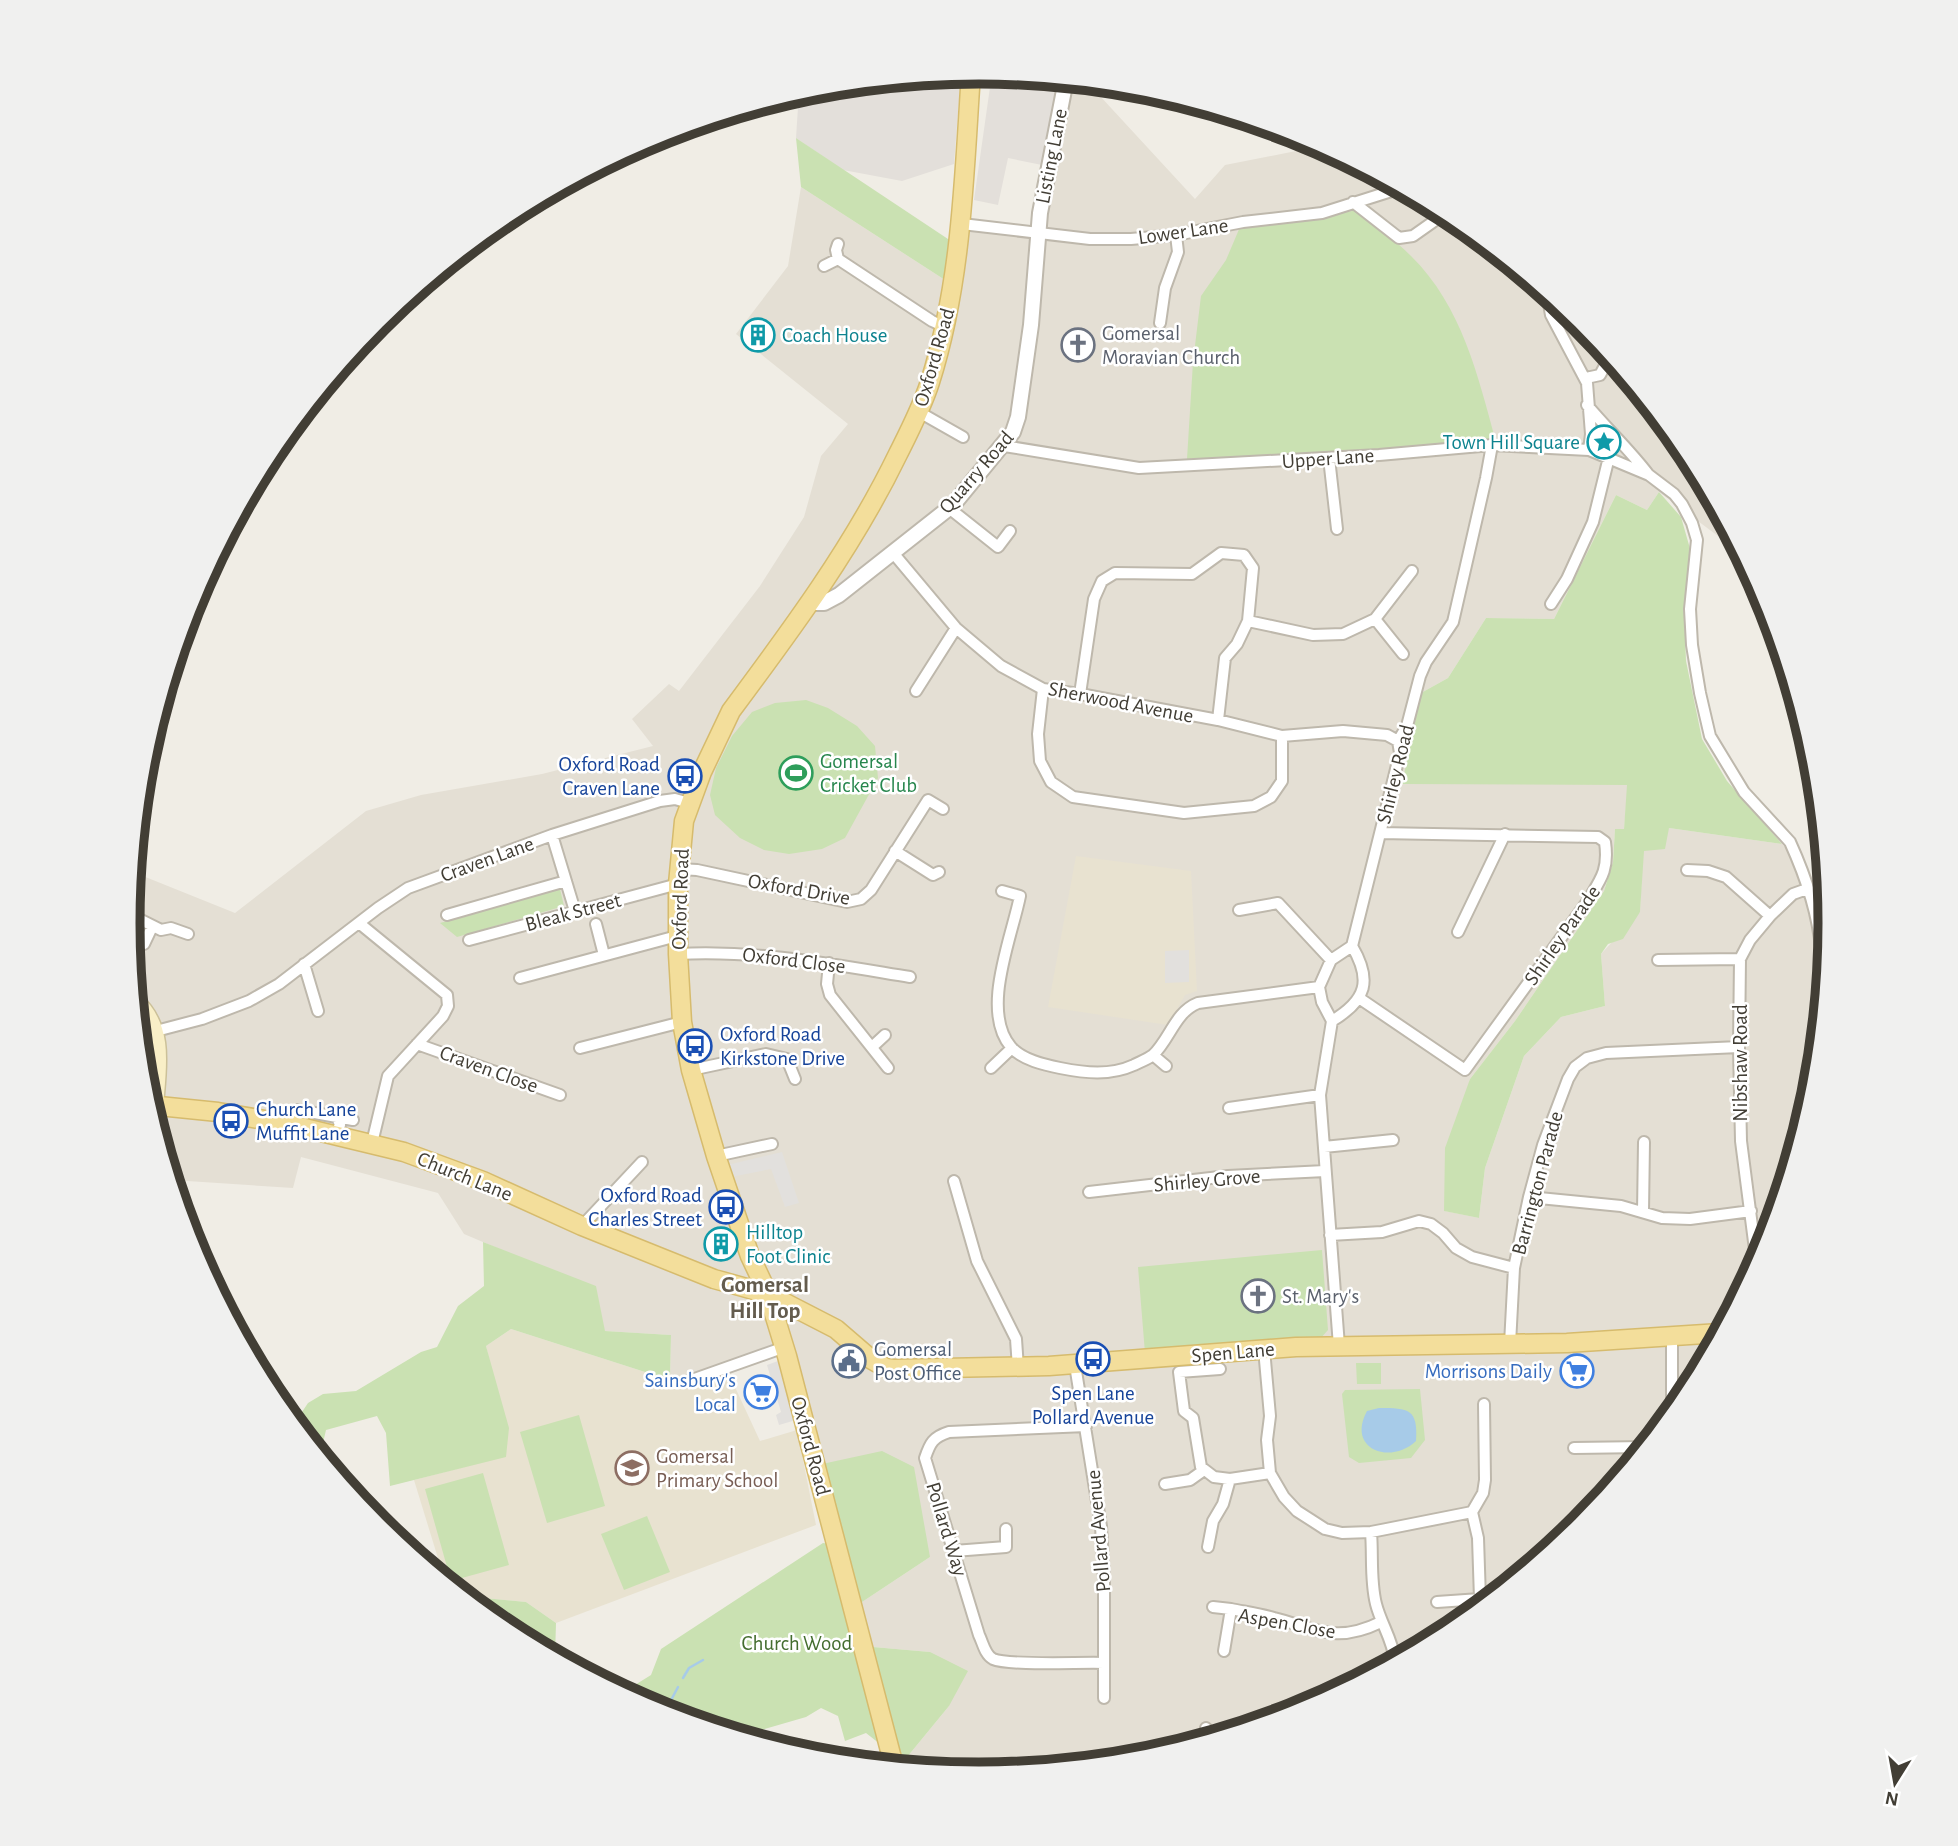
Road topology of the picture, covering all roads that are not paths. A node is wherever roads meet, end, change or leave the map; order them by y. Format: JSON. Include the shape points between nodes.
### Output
{"nodes":[{"id":1,"x":970,"y":84,"type":"edge"},
{"id":2,"x":1064,"y":89,"type":"edge"},
{"id":3,"x":1390,"y":191,"type":"edge"},
{"id":4,"x":1353,"y":202,"type":"junction"},
{"id":5,"x":1436,"y":220,"type":"edge"},
{"id":6,"x":961,"y":223,"type":"junction"},
{"id":7,"x":1038,"y":231,"type":"junction"},
{"id":8,"x":1176,"y":234,"type":"junction"},
{"id":9,"x":838,"y":244,"type":"dead end"},
{"id":10,"x":838,"y":259,"type":"junction"},
{"id":11,"x":824,"y":266,"type":"dead end"},
{"id":12,"x":1549,"y":308,"type":"edge"},
{"id":13,"x":1160,"y":323,"type":"dead end"},
{"id":14,"x":945,"y":327,"type":"junction"},
{"id":15,"x":1605,"y":365,"type":"edge"},
{"id":16,"x":1586,"y":378,"type":"junction"},
{"id":17,"x":1587,"y":405,"type":"junction"},
{"id":18,"x":919,"y":412,"type":"junction"},
{"id":19,"x":963,"y":437,"type":"dead end"},
{"id":20,"x":1492,"y":445,"type":"junction"},
{"id":21,"x":1004,"y":446,"type":"junction"},
{"id":22,"x":1589,"y":450,"type":"junction"},
{"id":23,"x":1609,"y":457,"type":"junction"},
{"id":24,"x":1329,"y":458,"type":"junction"},
{"id":25,"x":1649,"y":475,"type":"junction"},
{"id":26,"x":949,"y":508,"type":"junction"},
{"id":27,"x":1338,"y":529,"type":"dead end"},
{"id":28,"x":1010,"y":531,"type":"dead end"},
{"id":29,"x":894,"y":554,"type":"junction"},
{"id":30,"x":1412,"y":571,"type":"dead end"},
{"id":31,"x":811,"y":603,"type":"junction"},
{"id":32,"x":1551,"y":604,"type":"dead end"},
{"id":33,"x":1375,"y":619,"type":"junction"},
{"id":34,"x":1248,"y":621,"type":"junction"},
{"id":35,"x":956,"y":628,"type":"junction"},
{"id":36,"x":1403,"y":654,"type":"dead end"},
{"id":37,"x":1043,"y":689,"type":"junction"},
{"id":38,"x":916,"y":691,"type":"dead end"},
{"id":39,"x":1080,"y":694,"type":"junction"},
{"id":40,"x":1218,"y":720,"type":"junction"},
{"id":41,"x":1282,"y":736,"type":"junction"},
{"id":42,"x":1398,"y":741,"type":"junction"},
{"id":43,"x":689,"y":803,"type":"junction"},
{"id":44,"x":943,"y":809,"type":"dead end"},
{"id":45,"x":1380,"y":833,"type":"junction"},
{"id":46,"x":1505,"y":834,"type":"junction"},
{"id":47,"x":552,"y":835,"type":"junction"},
{"id":48,"x":895,"y":851,"type":"junction"},
{"id":49,"x":1687,"y":870,"type":"dead end"},
{"id":50,"x":678,"y":877,"type":"junction"},
{"id":51,"x":935,"y":877,"type":"dead end"},
{"id":52,"x":566,"y":881,"type":"junction"},
{"id":53,"x":1807,"y":889,"type":"junction"},
{"id":54,"x":1002,"y":891,"type":"dead end"},
{"id":55,"x":1239,"y":910,"type":"dead end"},
{"id":56,"x":575,"y":911,"type":"junction"},
{"id":57,"x":447,"y":915,"type":"dead end"},
{"id":58,"x":1770,"y":916,"type":"junction"},
{"id":59,"x":140,"y":920,"type":"edge"},
{"id":60,"x":359,"y":923,"type":"junction"},
{"id":61,"x":596,"y":924,"type":"dead end"},
{"id":62,"x":152,"y":927,"type":"junction"},
{"id":63,"x":1818,"y":929,"type":"edge"},
{"id":64,"x":1458,"y":932,"type":"dead end"},
{"id":65,"x":188,"y":934,"type":"dead end"},
{"id":66,"x":469,"y":940,"type":"dead end"},
{"id":67,"x":144,"y":944,"type":"dead end"},
{"id":68,"x":678,"y":945,"type":"junction"},
{"id":69,"x":1352,"y":946,"type":"junction"},
{"id":70,"x":604,"y":955,"type":"junction"},
{"id":71,"x":1740,"y":959,"type":"junction"},
{"id":72,"x":1331,"y":960,"type":"junction"},
{"id":73,"x":1658,"y":960,"type":"dead end"},
{"id":74,"x":304,"y":964,"type":"junction"},
{"id":75,"x":829,"y":964,"type":"junction"},
{"id":76,"x":525,"y":973,"type":"dead end"},
{"id":77,"x":910,"y":977,"type":"dead end"},
{"id":78,"x":1319,"y":987,"type":"junction"},
{"id":79,"x":1359,"y":998,"type":"junction"},
{"id":80,"x":318,"y":1011,"type":"dead end"},
{"id":81,"x":145,"y":1012,"type":"edge"},
{"id":82,"x":682,"y":1021,"type":"junction"},
{"id":83,"x":1332,"y":1021,"type":"junction"},
{"id":84,"x":156,"y":1031,"type":"junction"},
{"id":85,"x":885,"y":1035,"type":"dead end"},
{"id":86,"x":417,"y":1044,"type":"junction"},
{"id":87,"x":872,"y":1047,"type":"junction"},
{"id":88,"x":1739,"y":1047,"type":"junction"},
{"id":89,"x":580,"y":1048,"type":"dead end"},
{"id":90,"x":1012,"y":1048,"type":"junction"},
{"id":91,"x":1153,"y":1055,"type":"junction"},
{"id":92,"x":1166,"y":1066,"type":"dead end"},
{"id":93,"x":888,"y":1068,"type":"dead end"},
{"id":94,"x":991,"y":1068,"type":"dead end"},
{"id":95,"x":691,"y":1070,"type":"junction"},
{"id":96,"x":154,"y":1073,"type":"edge"},
{"id":97,"x":795,"y":1079,"type":"dead end"},
{"id":98,"x":560,"y":1095,"type":"dead end"},
{"id":99,"x":1320,"y":1095,"type":"junction"},
{"id":100,"x":161,"y":1106,"type":"edge"},
{"id":101,"x":1229,"y":1108,"type":"dead end"},
{"id":102,"x":353,"y":1120,"type":"dead end"},
{"id":103,"x":336,"y":1126,"type":"junction"},
{"id":104,"x":1393,"y":1140,"type":"dead end"},
{"id":105,"x":1644,"y":1142,"type":"dead end"},
{"id":106,"x":372,"y":1143,"type":"junction"},
{"id":107,"x":772,"y":1144,"type":"dead end"},
{"id":108,"x":1324,"y":1147,"type":"junction"},
{"id":109,"x":716,"y":1156,"type":"junction"},
{"id":110,"x":642,"y":1163,"type":"dead end"},
{"id":111,"x":1325,"y":1171,"type":"junction"},
{"id":112,"x":954,"y":1181,"type":"dead end"},
{"id":113,"x":1089,"y":1192,"type":"dead end"},
{"id":114,"x":1529,"y":1197,"type":"junction"},
{"id":115,"x":1751,"y":1211,"type":"junction"},
{"id":116,"x":1643,"y":1212,"type":"junction"},
{"id":117,"x":582,"y":1226,"type":"junction"},
{"id":118,"x":1330,"y":1235,"type":"junction"},
{"id":119,"x":1755,"y":1243,"type":"edge"},
{"id":120,"x":1514,"y":1268,"type":"junction"},
{"id":121,"x":768,"y":1294,"type":"junction"},
{"id":122,"x":1711,"y":1334,"type":"edge"},
{"id":123,"x":1672,"y":1338,"type":"junction"},
{"id":124,"x":1510,"y":1345,"type":"junction"},
{"id":125,"x":1339,"y":1346,"type":"junction"},
{"id":126,"x":785,"y":1348,"type":"junction"},
{"id":127,"x":1264,"y":1349,"type":"junction"},
{"id":128,"x":1075,"y":1365,"type":"junction"},
{"id":129,"x":1018,"y":1368,"type":"junction"},
{"id":130,"x":1220,"y":1369,"type":"dead end"},
{"id":131,"x":686,"y":1382,"type":"dead end"},
{"id":132,"x":1672,"y":1396,"type":"edge"},
{"id":133,"x":1484,"y":1404,"type":"dead end"},
{"id":134,"x":1086,"y":1426,"type":"junction"},
{"id":135,"x":1634,"y":1447,"type":"edge"},
{"id":136,"x":1574,"y":1448,"type":"dead end"},
{"id":137,"x":1204,"y":1471,"type":"junction"},
{"id":138,"x":1270,"y":1473,"type":"junction"},
{"id":139,"x":1230,"y":1479,"type":"junction"},
{"id":140,"x":1165,"y":1484,"type":"dead end"},
{"id":141,"x":1472,"y":1512,"type":"junction"},
{"id":142,"x":1006,"y":1529,"type":"dead end"},
{"id":143,"x":1371,"y":1532,"type":"junction"},
{"id":144,"x":1208,"y":1547,"type":"dead end"},
{"id":145,"x":954,"y":1551,"type":"junction"},
{"id":146,"x":1482,"y":1595,"type":"edge"},
{"id":147,"x":1473,"y":1601,"type":"edge"},
{"id":148,"x":1437,"y":1602,"type":"dead end"},
{"id":149,"x":1213,"y":1607,"type":"dead end"},
{"id":150,"x":1231,"y":1609,"type":"junction"},
{"id":151,"x":1381,"y":1622,"type":"junction"},
{"id":152,"x":1224,"y":1651,"type":"dead end"},
{"id":153,"x":1393,"y":1653,"type":"edge"},
{"id":154,"x":1104,"y":1663,"type":"junction"},
{"id":155,"x":1104,"y":1698,"type":"dead end"},
{"id":156,"x":892,"y":1757,"type":"edge"}],
"edges":[{"from":1,"to":6,"type":"main road","name":"Oxford Road"},
{"from":2,"to":7,"type":"street","name":"Listing Lane"},
{"from":3,"to":4,"type":"street","name":"Lower Lane"},
{"from":4,"to":5,"type":"street","via":[[1399,237],[1413,236]]},
{"from":4,"to":8,"type":"street","name":"Lower Lane","via":[[1321,213]]},
{"from":6,"to":7,"type":"street","name":"Lower Lane"},
{"from":6,"to":14,"type":"main road","name":"Oxford Road"},
{"from":7,"to":8,"type":"street","name":"Lower Lane","via":[[1090,239]]},
{"from":7,"to":21,"type":"street","name":"Quarry Road","via":[[1018,417]]},
{"from":8,"to":13,"type":"street","via":[[1178,252],[1165,288]]},
{"from":9,"to":10,"type":"street"},
{"from":10,"to":11,"type":"street"},
{"from":10,"to":14,"type":"street"},
{"from":12,"to":16,"type":"street"},
{"from":14,"to":18,"type":"main road","name":"Oxford Road"},
{"from":15,"to":16,"type":"street","via":[[1600,375]]},
{"from":16,"to":17,"type":"street"},
{"from":17,"to":22,"type":"street"},
{"from":17,"to":25,"type":"street","name":"Upper Lane"},
{"from":18,"to":19,"type":"street"},
{"from":18,"to":31,"type":"main road","name":"Oxford Road","via":[[883,485]]},
{"from":20,"to":22,"type":"street","name":"Upper Lane"},
{"from":20,"to":24,"type":"street","name":"Upper Lane"},
{"from":20,"to":42,"type":"street","name":"Shirley Road","via":[[1453,622],[1426,662]]},
{"from":21,"to":24,"type":"street","name":"Upper Lane","via":[[1139,468]]},
{"from":21,"to":26,"type":"street","name":"Quarry Road"},
{"from":22,"to":23,"type":"street","name":"Upper Lane"},
{"from":23,"to":25,"type":"street","name":"Upper Lane"},
{"from":23,"to":32,"type":"street","via":[[1593,522]]},
{"from":24,"to":27,"type":"street"},
{"from":25,"to":53,"type":"street","name":"Upper Lane","via":[[1682,504],[1696,540],[1692,645],[1710,736],[1744,792],[1790,842]]},
{"from":26,"to":28,"type":"street","via":[[998,547]]},
{"from":26,"to":29,"type":"street","name":"Quarry Road"},
{"from":29,"to":31,"type":"street","name":"Quarry Road","via":[[839,595],[824,603]]},
{"from":29,"to":35,"type":"street","name":"Sherwood Avenue"},
{"from":30,"to":33,"type":"street"},
{"from":31,"to":43,"type":"main road","name":"Oxford Road","via":[[731,711]]},
{"from":33,"to":34,"type":"street","via":[[1343,634],[1313,635]]},
{"from":33,"to":36,"type":"street"},
{"from":34,"to":39,"type":"street","via":[[1253,568],[1244,555],[1221,553],[1192,574],[1115,573],[1102,581],[1094,599]]},
{"from":34,"to":40,"type":"street","via":[[1225,658]]},
{"from":35,"to":37,"type":"street","name":"Sherwood Avenue","via":[[1001,666]]},
{"from":35,"to":38,"type":"street"},
{"from":37,"to":39,"type":"street","name":"Sherwood Avenue"},
{"from":37,"to":41,"type":"street","via":[[1040,761],[1051,782],[1073,797],[1184,813],[1254,806],[1271,797],[1282,781]]},
{"from":39,"to":40,"type":"street","name":"Sherwood Avenue"},
{"from":40,"to":41,"type":"street","name":"Sherwood Avenue"},
{"from":41,"to":42,"type":"street","name":"Sherwood Avenue","via":[[1343,732],[1387,735]]},
{"from":42,"to":45,"type":"street","name":"Shirley Road","via":[[1400,753]]},
{"from":43,"to":47,"type":"street","name":"Craven Lane","via":[[660,801]]},
{"from":43,"to":50,"type":"main road","name":"Oxford Road"},
{"from":44,"to":48,"type":"street","name":"Oxford Drive","via":[[928,800]]},
{"from":45,"to":46,"type":"street","name":"Shirley Parade"},
{"from":45,"to":69,"type":"street","name":"Shirley Road"},
{"from":46,"to":64,"type":"street"},
{"from":46,"to":79,"type":"street","name":"Shirley Parade","via":[[1598,837],[1605,842],[1607,860],[1587,902],[1465,1070]]},
{"from":47,"to":52,"type":"street"},
{"from":47,"to":60,"type":"street","name":"Craven Lane","via":[[408,888]]},
{"from":48,"to":50,"type":"street","name":"Oxford Drive","via":[[871,890],[862,899],[847,901],[697,870]]},
{"from":48,"to":51,"type":"street"},
{"from":49,"to":58,"type":"street","via":[[1726,877]]},
{"from":50,"to":56,"type":"street","name":"Bleak Street"},
{"from":50,"to":68,"type":"main road","name":"Oxford Road"},
{"from":52,"to":56,"type":"street"},
{"from":52,"to":57,"type":"street"},
{"from":53,"to":58,"type":"street","via":[[1793,894]]},
{"from":53,"to":63,"type":"street"},
{"from":54,"to":90,"type":"street","via":[[1020,896],[998,986],[1001,1027]]},
{"from":55,"to":72,"type":"street","via":[[1278,903]]},
{"from":56,"to":66,"type":"street","name":"Bleak Street"},
{"from":58,"to":71,"type":"street"},
{"from":59,"to":62,"type":"street"},
{"from":60,"to":74,"type":"street","name":"Craven Lane"},
{"from":60,"to":86,"type":"street","via":[[447,995],[443,1016]]},
{"from":61,"to":70,"type":"street"},
{"from":62,"to":65,"type":"street"},
{"from":62,"to":67,"type":"street"},
{"from":68,"to":70,"type":"street","name":"Oxford Close"},
{"from":68,"to":75,"type":"street","name":"Oxford Close"},
{"from":68,"to":82,"type":"main road","name":"Oxford Road"},
{"from":69,"to":72,"type":"street"},
{"from":69,"to":79,"type":"street","via":[[1362,964],[1364,982]]},
{"from":70,"to":76,"type":"street","name":"Oxford Close"},
{"from":71,"to":73,"type":"street"},
{"from":71,"to":88,"type":"street","name":"Nibshaw Road"},
{"from":72,"to":78,"type":"street"},
{"from":74,"to":80,"type":"street"},
{"from":74,"to":84,"type":"street","name":"Craven Lane","via":[[249,1001]]},
{"from":75,"to":77,"type":"street","name":"Oxford Close"},
{"from":75,"to":87,"type":"street","via":[[830,995]]},
{"from":78,"to":83,"type":"street"},
{"from":78,"to":91,"type":"street","via":[[1188,1007]]},
{"from":79,"to":83,"type":"street"},
{"from":81,"to":84,"type":"main road"},
{"from":82,"to":89,"type":"street"},
{"from":82,"to":95,"type":"main road","name":"Oxford Road"},
{"from":83,"to":99,"type":"street"},
{"from":84,"to":96,"type":"main road"},
{"from":85,"to":87,"type":"street"},
{"from":86,"to":98,"type":"street","name":"Craven Close"},
{"from":86,"to":106,"type":"street","via":[[388,1076]]},
{"from":87,"to":93,"type":"street"},
{"from":88,"to":114,"type":"street","name":"Barrington Parade","via":[[1606,1053],[1587,1058],[1568,1079]]},
{"from":88,"to":115,"type":"street","name":"Nibshaw Road","via":[[1741,1141]]},
{"from":90,"to":91,"type":"street","via":[[1044,1065],[1099,1074],[1131,1067]]},
{"from":90,"to":94,"type":"street"},
{"from":91,"to":92,"type":"street"},
{"from":95,"to":97,"type":"street","via":[[766,1054],[787,1059]]},
{"from":95,"to":109,"type":"main road","name":"Oxford Road"},
{"from":99,"to":101,"type":"street"},
{"from":99,"to":108,"type":"street"},
{"from":100,"to":103,"type":"main road","name":"Church Lane"},
{"from":102,"to":103,"type":"street"},
{"from":103,"to":106,"type":"main road","name":"Church Lane"},
{"from":104,"to":108,"type":"street"},
{"from":105,"to":116,"type":"street"},
{"from":106,"to":117,"type":"main road","name":"Church Lane","via":[[482,1181]]},
{"from":107,"to":109,"type":"street"},
{"from":108,"to":111,"type":"street"},
{"from":109,"to":121,"type":"main road","name":"Oxford Road"},
{"from":110,"to":117,"type":"street"},
{"from":111,"to":113,"type":"street","name":"Shirley Grove","via":[[1228,1176]]},
{"from":111,"to":118,"type":"street"},
{"from":112,"to":129,"type":"street","via":[[978,1261],[1016,1339]]},
{"from":114,"to":116,"type":"street"},
{"from":114,"to":120,"type":"street","name":"Barrington Parade"},
{"from":115,"to":116,"type":"street","via":[[1689,1219]]},
{"from":115,"to":119,"type":"street","name":"Nibshaw Road"},
{"from":117,"to":121,"type":"main road","name":"Church Lane","via":[[714,1279]]},
{"from":118,"to":120,"type":"street","via":[[1382,1232],[1419,1221],[1437,1228],[1472,1257]]},
{"from":118,"to":125,"type":"street"},
{"from":120,"to":124,"type":"street","name":"Barrington Parade"},
{"from":121,"to":126,"type":"main road","name":"Oxford Road"},
{"from":121,"to":129,"type":"main road","name":"Spen Lane","via":[[836,1329],[886,1368]]},
{"from":122,"to":123,"type":"main road","name":"Spen Lane"},
{"from":123,"to":124,"type":"main road","name":"Spen Lane"},
{"from":123,"to":132,"type":"street"},
{"from":124,"to":125,"type":"main road","name":"Spen Lane"},
{"from":125,"to":127,"type":"main road","name":"Spen Lane"},
{"from":126,"to":131,"type":"street"},
{"from":126,"to":156,"type":"main road","name":"Oxford Road"},
{"from":127,"to":128,"type":"main road","name":"Spen Lane"},
{"from":127,"to":138,"type":"street"},
{"from":128,"to":129,"type":"main road","name":"Spen Lane"},
{"from":128,"to":134,"type":"street","name":"Pollard Avenue"},
{"from":130,"to":137,"type":"street","via":[[1179,1373],[1184,1411],[1193,1418]]},
{"from":133,"to":141,"type":"street","via":[[1485,1480]]},
{"from":134,"to":145,"type":"street","name":"Pollard Way","via":[[948,1432],[929,1444],[925,1458]]},
{"from":134,"to":154,"type":"street","name":"Pollard Avenue","via":[[1101,1525]]},
{"from":135,"to":136,"type":"street"},
{"from":137,"to":139,"type":"street"},
{"from":137,"to":140,"type":"street","via":[[1190,1480]]},
{"from":138,"to":139,"type":"street"},
{"from":138,"to":143,"type":"street","via":[[1297,1511],[1325,1529]]},
{"from":139,"to":144,"type":"street"},
{"from":141,"to":143,"type":"street"},
{"from":141,"to":146,"type":"street"},
{"from":142,"to":145,"type":"street","via":[[1006,1547]]},
{"from":143,"to":151,"type":"street","via":[[1373,1590]]},
{"from":145,"to":154,"type":"street","name":"Pollard Way","via":[[988,1655],[1014,1662]]},
{"from":147,"to":148,"type":"street"},
{"from":149,"to":150,"type":"street"},
{"from":150,"to":151,"type":"street","name":"Aspen Close","via":[[1330,1634]]},
{"from":150,"to":152,"type":"street","name":"Aspen Close"},
{"from":151,"to":153,"type":"street"},
{"from":154,"to":155,"type":"street","name":"Pollard Avenue"}]}
